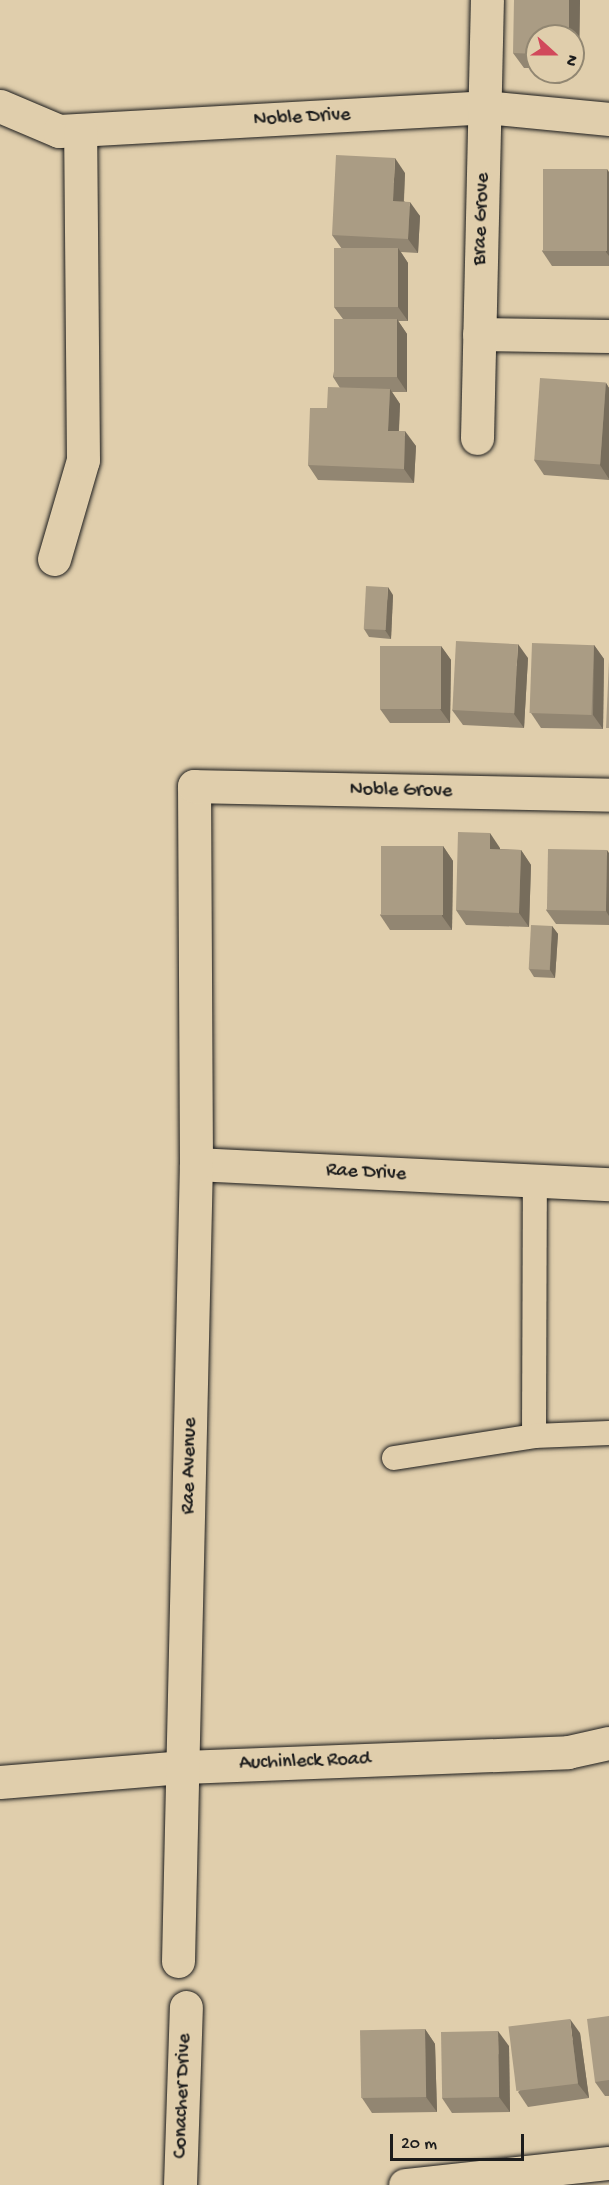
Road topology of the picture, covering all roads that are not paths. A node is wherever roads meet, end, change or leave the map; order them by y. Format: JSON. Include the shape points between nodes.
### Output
{"nodes":[{"id":1,"x":488,"y":0,"type":"edge"},
{"id":2,"x":0,"y":106,"type":"edge"},
{"id":3,"x":485,"y":107,"type":"junction"},
{"id":4,"x":609,"y":119,"type":"edge"},
{"id":5,"x":80,"y":130,"type":"junction"},
{"id":6,"x":479,"y":334,"type":"junction"},
{"id":7,"x":609,"y":336,"type":"edge"},
{"id":8,"x":477,"y":438,"type":"dead end"},
{"id":9,"x":54,"y":559,"type":"dead end"},
{"id":10,"x":194,"y":786,"type":"joint"},
{"id":11,"x":609,"y":795,"type":"edge"},
{"id":12,"x":196,"y":1164,"type":"junction"},
{"id":13,"x":535,"y":1182,"type":"junction"},
{"id":14,"x":609,"y":1184,"type":"edge"},
{"id":15,"x":609,"y":1432,"type":"edge"},
{"id":16,"x":534,"y":1436,"type":"junction"},
{"id":17,"x":394,"y":1458,"type":"dead end"},
{"id":18,"x":609,"y":1743,"type":"edge"},
{"id":19,"x":184,"y":1767,"type":"junction"},
{"id":20,"x":0,"y":1782,"type":"edge"},
{"id":21,"x":178,"y":1961,"type":"dead end"},
{"id":22,"x":186,"y":2007,"type":"dead end"},
{"id":23,"x":609,"y":2163,"type":"edge"},
{"id":24,"x":180,"y":2185,"type":"edge"},
{"id":25,"x":405,"y":2185,"type":"edge"}],
"edges":[{"from":1,"to":3,"type":"street","name":"Brae Grove"},
{"from":2,"to":5,"type":"street","name":"Noble Drive","via":[[60,131]]},
{"from":3,"to":4,"type":"street","name":"Noble Drive"},
{"from":3,"to":5,"type":"street","name":"Noble Drive"},
{"from":3,"to":6,"type":"street","name":"Brae Grove"},
{"from":5,"to":9,"type":"street","via":[[82,460]]},
{"from":6,"to":7,"type":"street"},
{"from":6,"to":8,"type":"street","name":"Brae Grove"},
{"from":10,"to":11,"type":"street","name":"Noble Grove"},
{"from":10,"to":12,"type":"street","name":"Rae Avenue"},
{"from":12,"to":13,"type":"street","name":"Rae Drive"},
{"from":12,"to":19,"type":"street","name":"Rae Avenue"},
{"from":13,"to":14,"type":"street","name":"Rae Drive"},
{"from":13,"to":16,"type":"lane"},
{"from":15,"to":16,"type":"lane"},
{"from":16,"to":17,"type":"lane"},
{"from":18,"to":19,"type":"street","name":"Auchinleck Road","via":[[567,1752]]},
{"from":19,"to":20,"type":"street","name":"Auchinleck Road"},
{"from":19,"to":21,"type":"street","name":"Rae Avenue"},
{"from":22,"to":24,"type":"street","name":"Conacher Drive"},
{"from":23,"to":25,"type":"street"}]}
